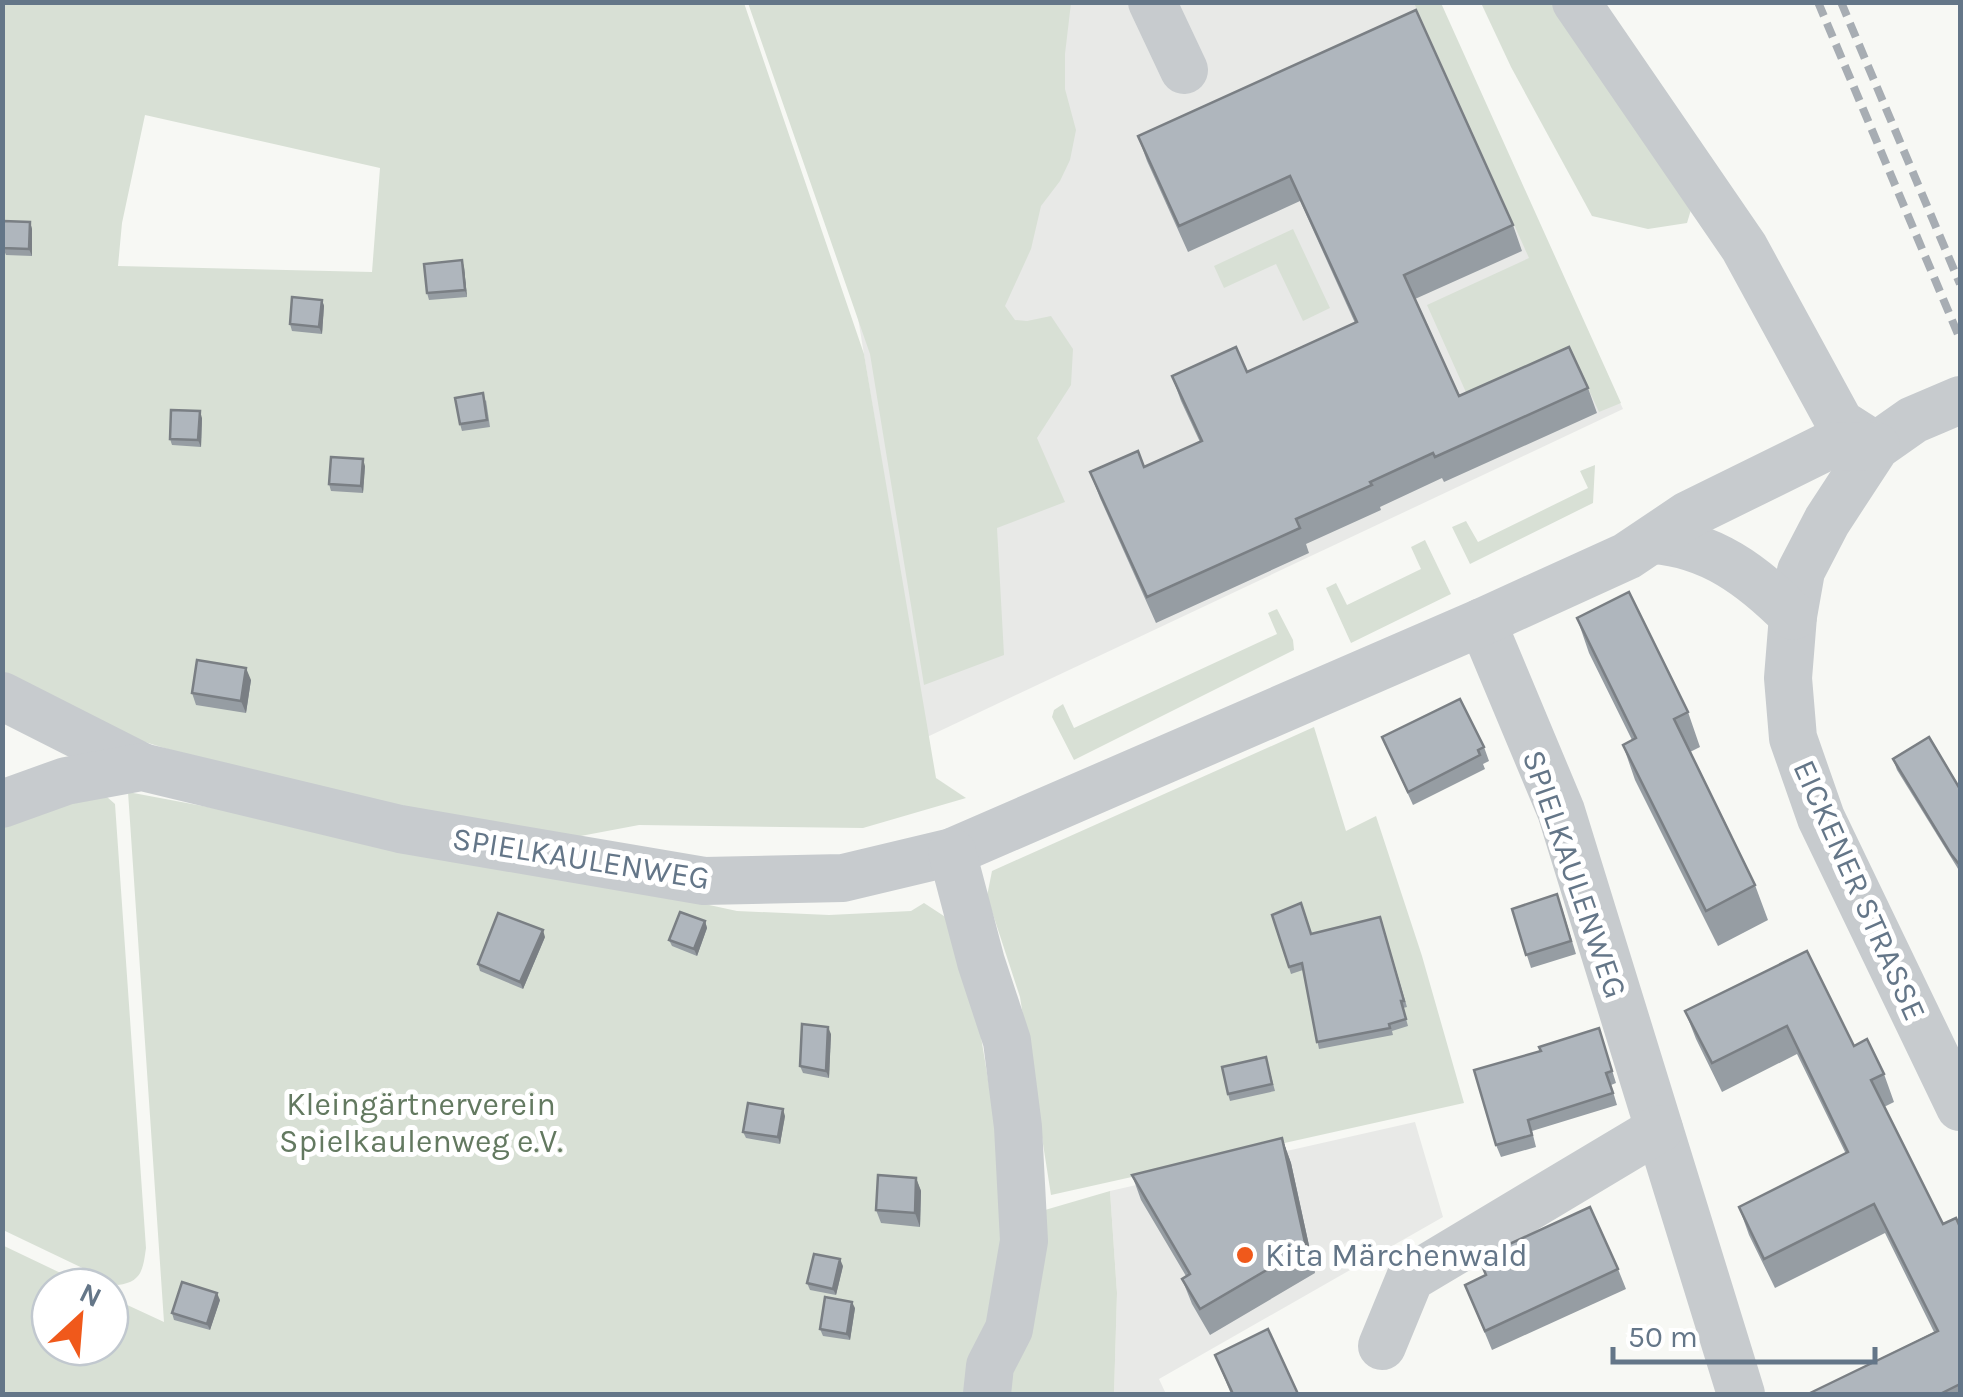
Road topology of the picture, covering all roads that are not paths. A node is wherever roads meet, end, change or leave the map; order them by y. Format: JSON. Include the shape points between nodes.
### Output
{"nodes":[{"id":1,"x":1152,"y":2,"type":"edge"},
{"id":2,"x":1576,"y":2,"type":"edge"},
{"id":3,"x":1184,"y":70,"type":"dead end"},
{"id":4,"x":1960,"y":400,"type":"edge"},
{"id":5,"x":1876,"y":446,"type":"junction"},
{"id":6,"x":1653,"y":540,"type":"junction"},
{"id":7,"x":1793,"y":616,"type":"junction"},
{"id":8,"x":1482,"y":622,"type":"junction"},
{"id":9,"x":2,"y":696,"type":"edge"},
{"id":10,"x":142,"y":766,"type":"junction"},
{"id":11,"x":2,"y":804,"type":"edge"},
{"id":12,"x":952,"y":852,"type":"junction"},
{"id":13,"x":1960,"y":1107,"type":"edge"},
{"id":14,"x":1659,"y":1129,"type":"junction"},
{"id":15,"x":1382,"y":1346,"type":"dead end"},
{"id":16,"x":987,"y":1394,"type":"edge"},
{"id":17,"x":1740,"y":1394,"type":"edge"}],
"edges":[{"from":1,"to":3,"type":"street"},
{"from":2,"to":5,"type":"street","via":[[1744,247],[1840,423]]},
{"from":4,"to":5,"type":"street","via":[[1913,420]]},
{"from":5,"to":6,"type":"street","name":"SPIELKAULENWEG","via":[[1826,447],[1688,515]]},
{"from":5,"to":7,"type":"street","name":"EICKENER STRASSE","via":[[1801,572]]},
{"from":6,"to":7,"type":"street","via":[[1706,551]]},
{"from":6,"to":8,"type":"street","name":"SPIELKAULENWEG"},
{"from":7,"to":13,"type":"street","name":"EICKENER STRASSE","via":[[1793,738],[1821,818]]},
{"from":8,"to":12,"type":"street","name":"SPIELKAULENWEG"},
{"from":8,"to":14,"type":"street","name":"SPIELKAULENWEG","via":[[1560,811]]},
{"from":9,"to":10,"type":"street"},
{"from":10,"to":11,"type":"street","name":"SPIELKAULENWEG","via":[[66,781]]},
{"from":10,"to":12,"type":"street","name":"SPIELKAULENWEG","via":[[400,829],[704,881],[843,878]]},
{"from":12,"to":16,"type":"street","via":[[1008,1040],[1018,1127],[1024,1242],[1009,1329],[990,1366]]},
{"from":14,"to":15,"type":"street","via":[[1410,1278]]},
{"from":14,"to":17,"type":"street","name":"SPIELKAULENWEG"}]}
